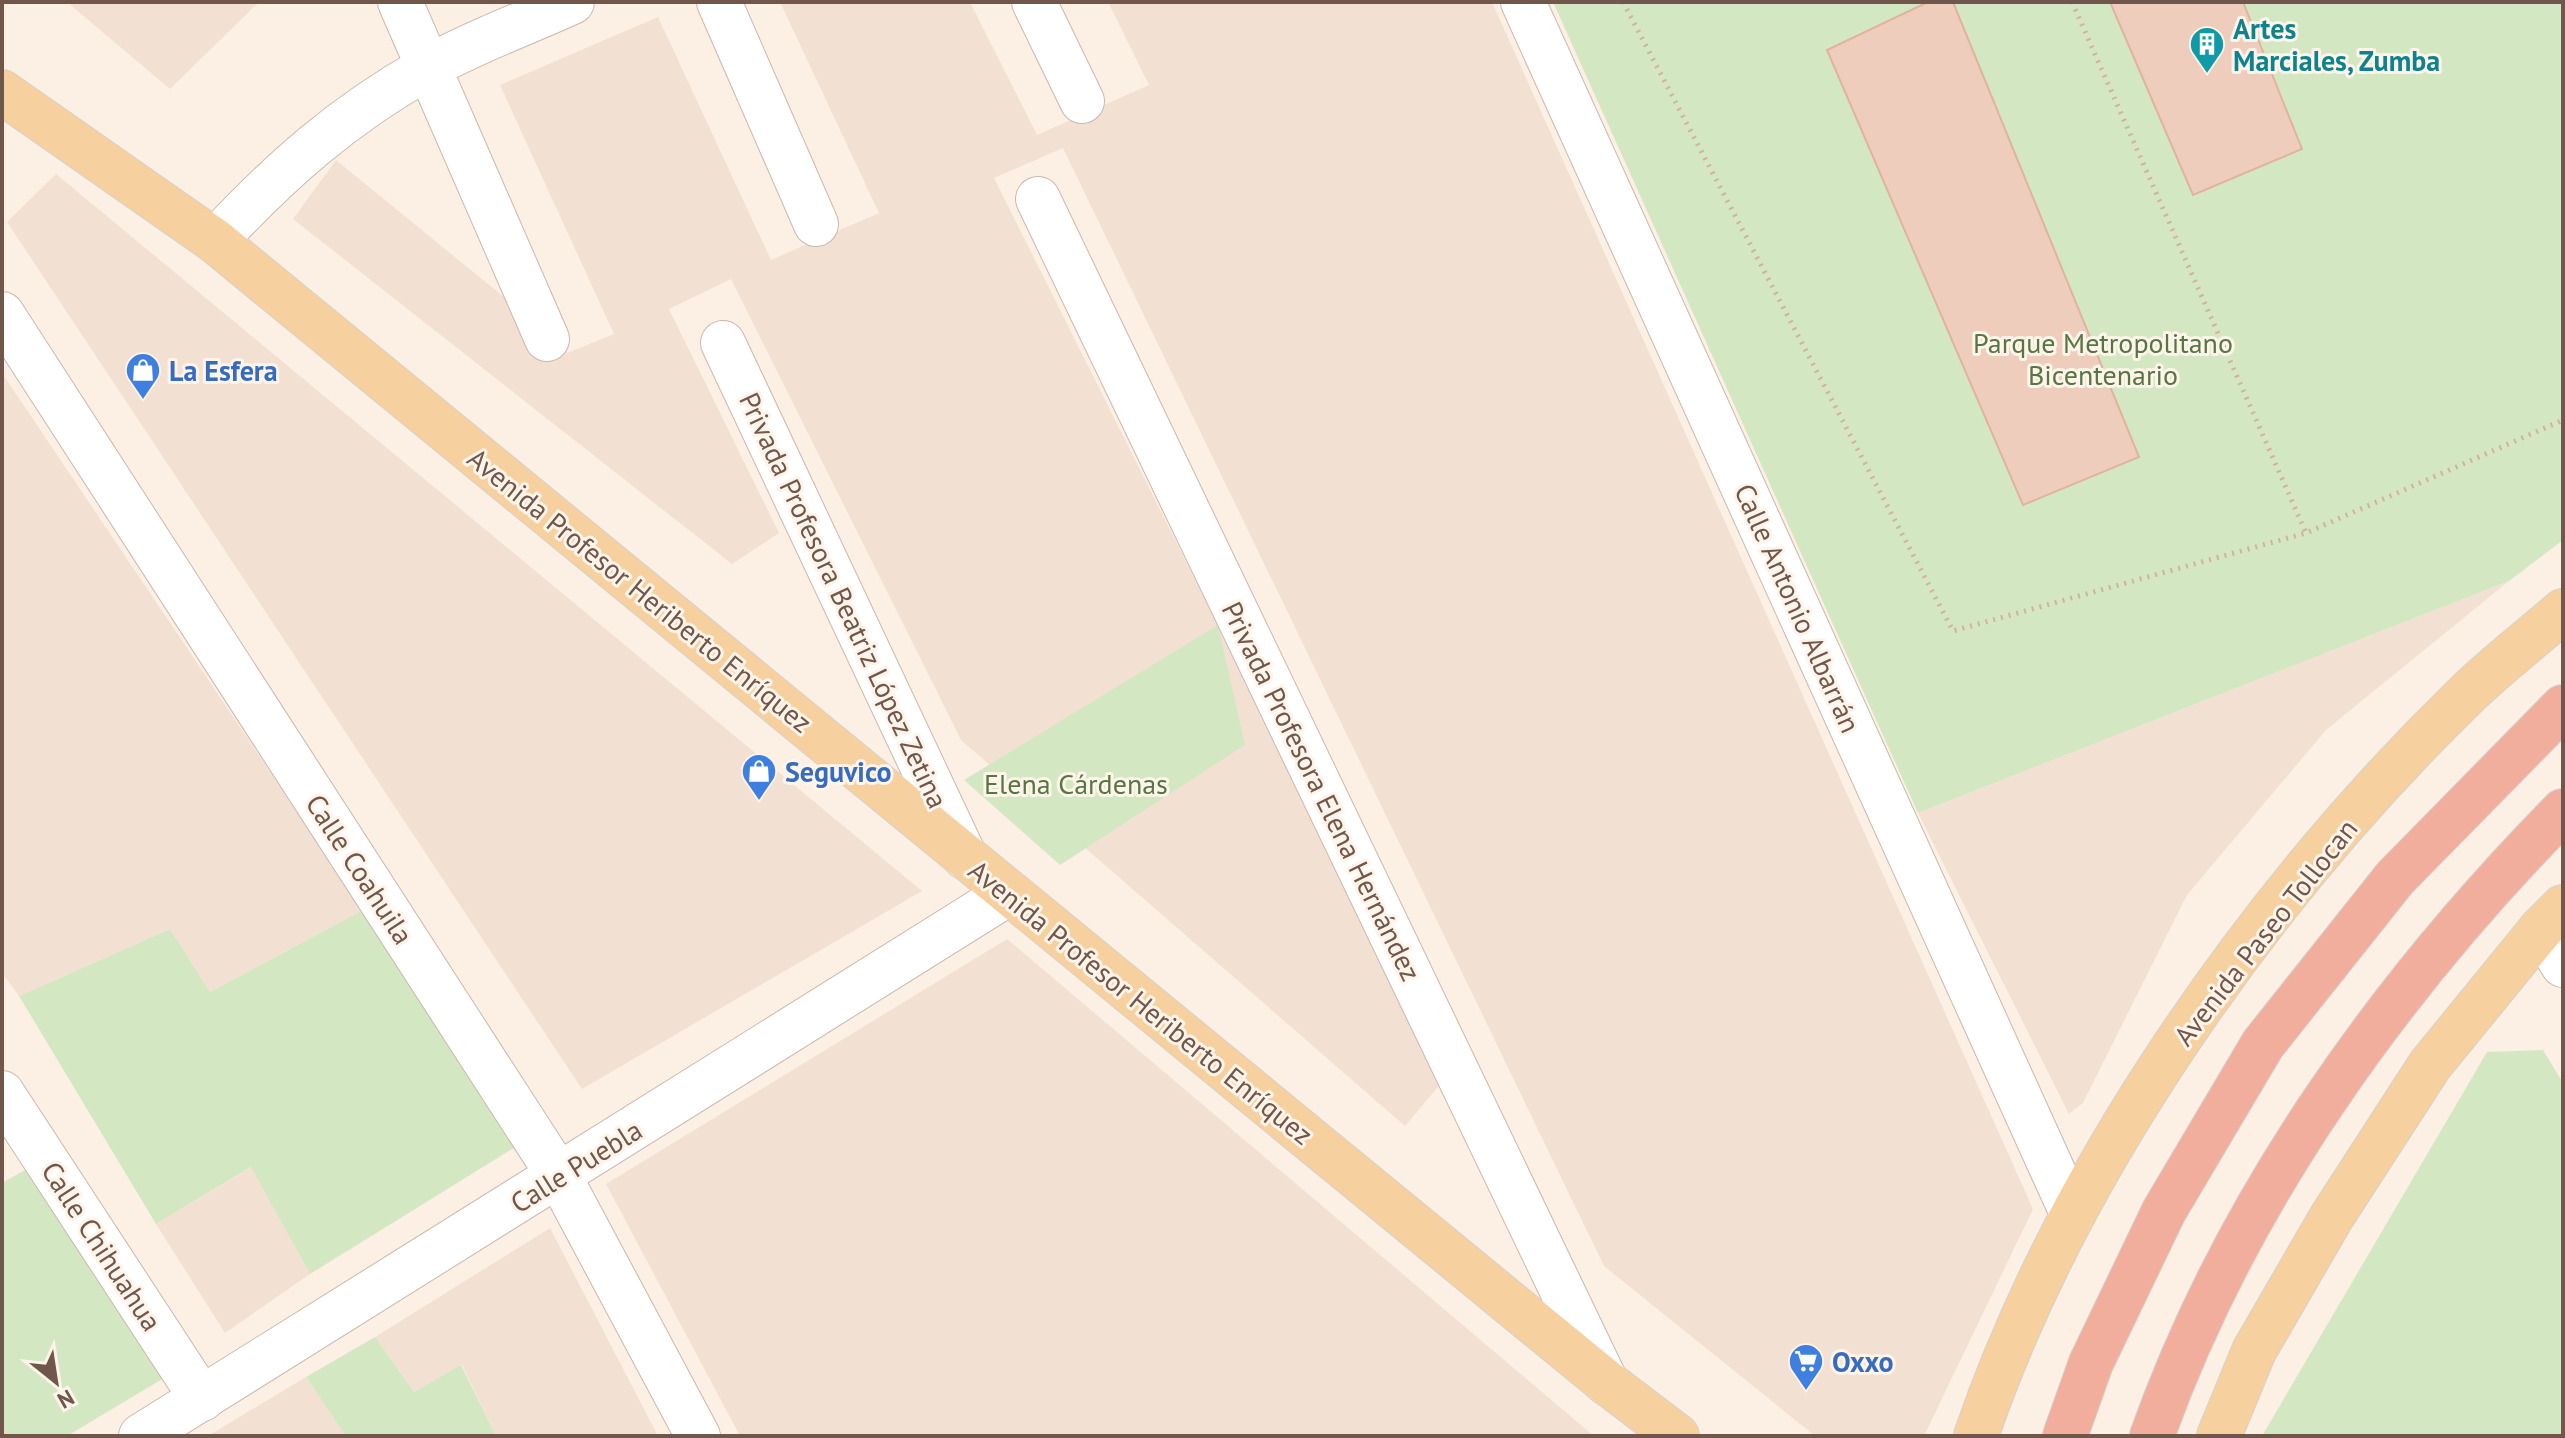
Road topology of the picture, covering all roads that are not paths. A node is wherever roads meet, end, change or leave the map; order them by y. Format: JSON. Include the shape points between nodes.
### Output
{"nodes":[{"id":1,"x":400,"y":2,"type":"edge"},
{"id":2,"x":572,"y":2,"type":"edge"},
{"id":3,"x":719,"y":2,"type":"edge"},
{"id":4,"x":1034,"y":2,"type":"edge"},
{"id":5,"x":1523,"y":2,"type":"edge"},
{"id":6,"x":429,"y":67,"type":"junction"},
{"id":7,"x":2,"y":92,"type":"edge"},
{"id":8,"x":1082,"y":101,"type":"dead end"},
{"id":9,"x":1038,"y":199,"type":"dead end"},
{"id":10,"x":816,"y":224,"type":"dead end"},
{"id":11,"x":215,"y":241,"type":"junction"},
{"id":12,"x":2,"y":314,"type":"edge"},
{"id":13,"x":547,"y":339,"type":"dead end"},
{"id":14,"x":723,"y":343,"type":"dead end"},
{"id":15,"x":2563,"y":611,"type":"edge"},
{"id":16,"x":2563,"y":707,"type":"edge"},
{"id":17,"x":2563,"y":811,"type":"edge"},
{"id":18,"x":965,"y":857,"type":"junction"},
{"id":19,"x":1009,"y":893,"type":"junction"},
{"id":20,"x":2556,"y":934,"type":"edge"},
{"id":21,"x":2,"y":1093,"type":"edge"},
{"id":22,"x":559,"y":1176,"type":"junction"},
{"id":23,"x":2072,"y":1213,"type":"junction"},
{"id":24,"x":1606,"y":1382,"type":"junction"},
{"id":25,"x":202,"y":1399,"type":"junction"},
{"id":26,"x":141,"y":1436,"type":"edge"},
{"id":27,"x":698,"y":1436,"type":"edge"},
{"id":28,"x":1677,"y":1436,"type":"edge"},
{"id":29,"x":1976,"y":1436,"type":"edge"},
{"id":30,"x":2065,"y":1436,"type":"edge"},
{"id":31,"x":2152,"y":1436,"type":"edge"},
{"id":32,"x":2219,"y":1436,"type":"edge"}],
"edges":[{"from":1,"to":6,"type":"street"},
{"from":2,"to":6,"type":"street"},
{"from":3,"to":10,"type":"street"},
{"from":4,"to":8,"type":"street"},
{"from":5,"to":23,"type":"street","name":"Calle Antonio Albarrán"},
{"from":6,"to":11,"type":"street","via":[[352,115],[277,175]]},
{"from":6,"to":13,"type":"street"},
{"from":7,"to":11,"type":"main road","name":"Avenida Profesor Heriberto Enríquez"},
{"from":9,"to":24,"type":"street","name":"Privada Profesora Elena Hernández"},
{"from":11,"to":18,"type":"main road","name":"Avenida Profesor Heriberto Enríquez"},
{"from":12,"to":22,"type":"street","name":"Calle Coahuila"},
{"from":14,"to":18,"type":"street","name":"Privada Profesora Beatriz López Zetina"},
{"from":15,"to":23,"type":"main road","name":"Avenida Paseo Tollocan","via":[[2467,694],[2314,859],[2200,1008]]},
{"from":16,"to":30,"type":"highway","via":[[2395,878],[2263,1044],[2164,1211],[2091,1363]]},
{"from":17,"to":31,"type":"highway","via":[[2488,887],[2348,1066],[2238,1241]]},
{"from":18,"to":19,"type":"main road","name":"Avenida Profesor Heriberto Enríquez"},
{"from":19,"to":22,"type":"street","name":"Calle Puebla"},
{"from":19,"to":24,"type":"main road","name":"Avenida Profesor Heriberto Enríquez"},
{"from":20,"to":32,"type":"main road","via":[[2430,1065],[2331,1218],[2254,1351]]},
{"from":21,"to":25,"type":"street","name":"Calle Chihuahua"},
{"from":22,"to":25,"type":"street","name":"Calle Puebla"},
{"from":22,"to":27,"type":"street","name":"Calle Coahuila"},
{"from":23,"to":29,"type":"main road","name":"Avenida Paseo Tollocan","via":[[1992,1387]]},
{"from":24,"to":28,"type":"main road","name":"Avenida Profesor Heriberto Enríquez"},
{"from":25,"to":26,"type":"street","name":"Calle Puebla"}]}
